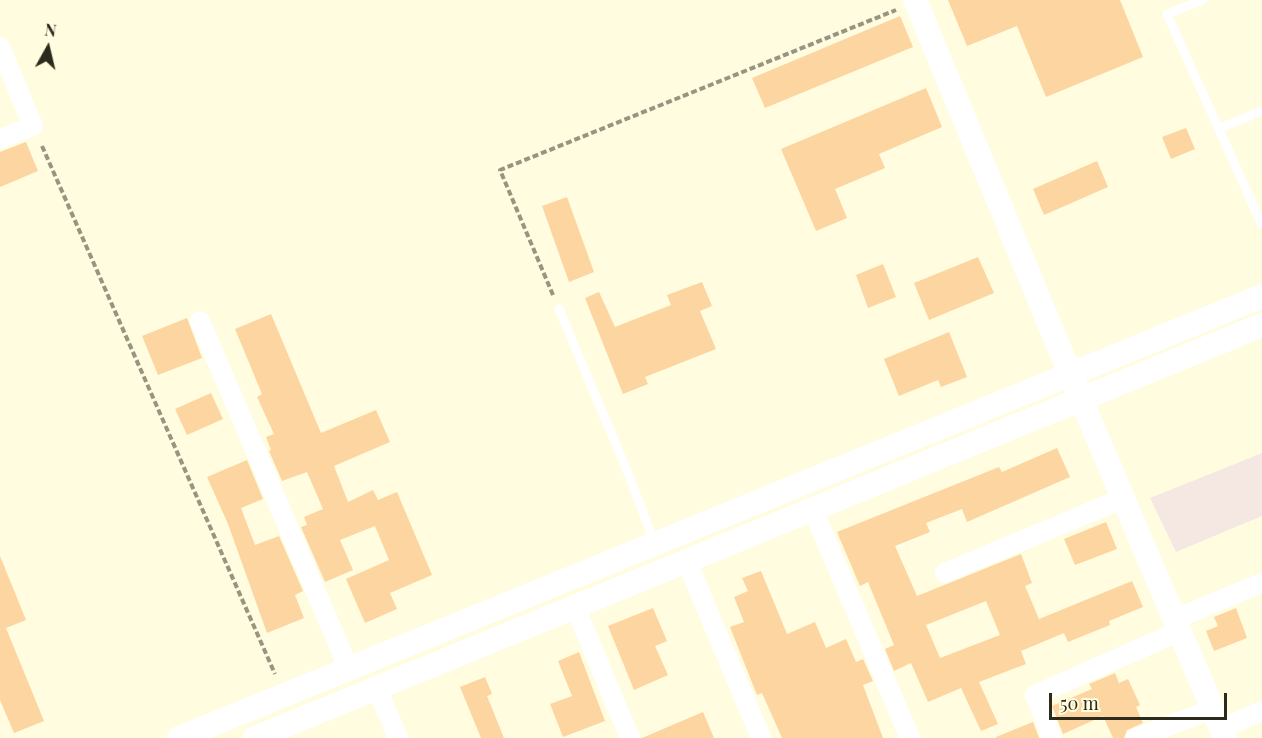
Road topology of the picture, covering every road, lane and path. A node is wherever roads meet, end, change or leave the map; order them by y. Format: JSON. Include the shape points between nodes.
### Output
{"nodes":[{"id":1,"x":1203,"y":0,"type":"edge"},
{"id":2,"x":915,"y":1,"type":"edge"},
{"id":3,"x":0,"y":47,"type":"edge"},
{"id":4,"x":1262,"y":111,"type":"edge"},
{"id":5,"x":33,"y":126,"type":"junction"},
{"id":6,"x":1218,"y":129,"type":"junction"},
{"id":7,"x":0,"y":139,"type":"edge"},
{"id":8,"x":1262,"y":225,"type":"edge"},
{"id":9,"x":1262,"y":296,"type":"edge"},
{"id":10,"x":559,"y":309,"type":"joint"},
{"id":11,"x":200,"y":321,"type":"dead end"},
{"id":12,"x":1262,"y":325,"type":"edge"},
{"id":13,"x":1070,"y":373,"type":"junction"},
{"id":14,"x":1082,"y":400,"type":"junction"},
{"id":15,"x":1124,"y":498,"type":"junction"},
{"id":16,"x":813,"y":510,"type":"junction"},
{"id":17,"x":654,"y":542,"type":"junction"},
{"id":18,"x":687,"y":562,"type":"junction"},
{"id":19,"x":945,"y":573,"type":"dead end"},
{"id":20,"x":1262,"y":583,"type":"edge"},
{"id":21,"x":575,"y":607,"type":"junction"},
{"id":22,"x":1177,"y":625,"type":"junction"},
{"id":23,"x":348,"y":667,"type":"junction"},
{"id":24,"x":377,"y":688,"type":"junction"},
{"id":25,"x":283,"y":693,"type":"junction"},
{"id":26,"x":1262,"y":711,"type":"edge"},
{"id":27,"x":1220,"y":725,"type":"edge"},
{"id":28,"x":179,"y":738,"type":"edge"},
{"id":29,"x":255,"y":738,"type":"edge"},
{"id":30,"x":398,"y":738,"type":"edge"},
{"id":31,"x":630,"y":738,"type":"edge"},
{"id":32,"x":761,"y":738,"type":"edge"},
{"id":33,"x":910,"y":738,"type":"edge"},
{"id":34,"x":1052,"y":738,"type":"edge"},
{"id":35,"x":1136,"y":738,"type":"edge"}],
"edges":[{"from":1,"to":6,"type":"lane","via":[[1167,14]]},
{"from":2,"to":10,"type":"path","via":[[500,170]]},
{"from":2,"to":13,"type":"street"},
{"from":3,"to":5,"type":"street"},
{"from":4,"to":6,"type":"lane"},
{"from":5,"to":7,"type":"street"},
{"from":5,"to":25,"type":"path"},
{"from":6,"to":8,"type":"lane"},
{"from":9,"to":13,"type":"street"},
{"from":10,"to":17,"type":"lane"},
{"from":11,"to":23,"type":"street"},
{"from":12,"to":14,"type":"street"},
{"from":13,"to":14,"type":"street"},
{"from":13,"to":17,"type":"street"},
{"from":14,"to":15,"type":"street"},
{"from":14,"to":16,"type":"street"},
{"from":15,"to":19,"type":"street"},
{"from":15,"to":22,"type":"street"},
{"from":16,"to":18,"type":"street"},
{"from":16,"to":33,"type":"street"},
{"from":17,"to":23,"type":"street"},
{"from":18,"to":21,"type":"street"},
{"from":18,"to":32,"type":"street"},
{"from":20,"to":22,"type":"street"},
{"from":21,"to":24,"type":"street"},
{"from":21,"to":31,"type":"street"},
{"from":22,"to":27,"type":"street"},
{"from":22,"to":34,"type":"street","via":[[1035,695]]},
{"from":23,"to":25,"type":"street"},
{"from":24,"to":29,"type":"street"},
{"from":24,"to":30,"type":"street"},
{"from":25,"to":28,"type":"street"},
{"from":26,"to":27,"type":"street"},
{"from":27,"to":35,"type":"street"}]}
